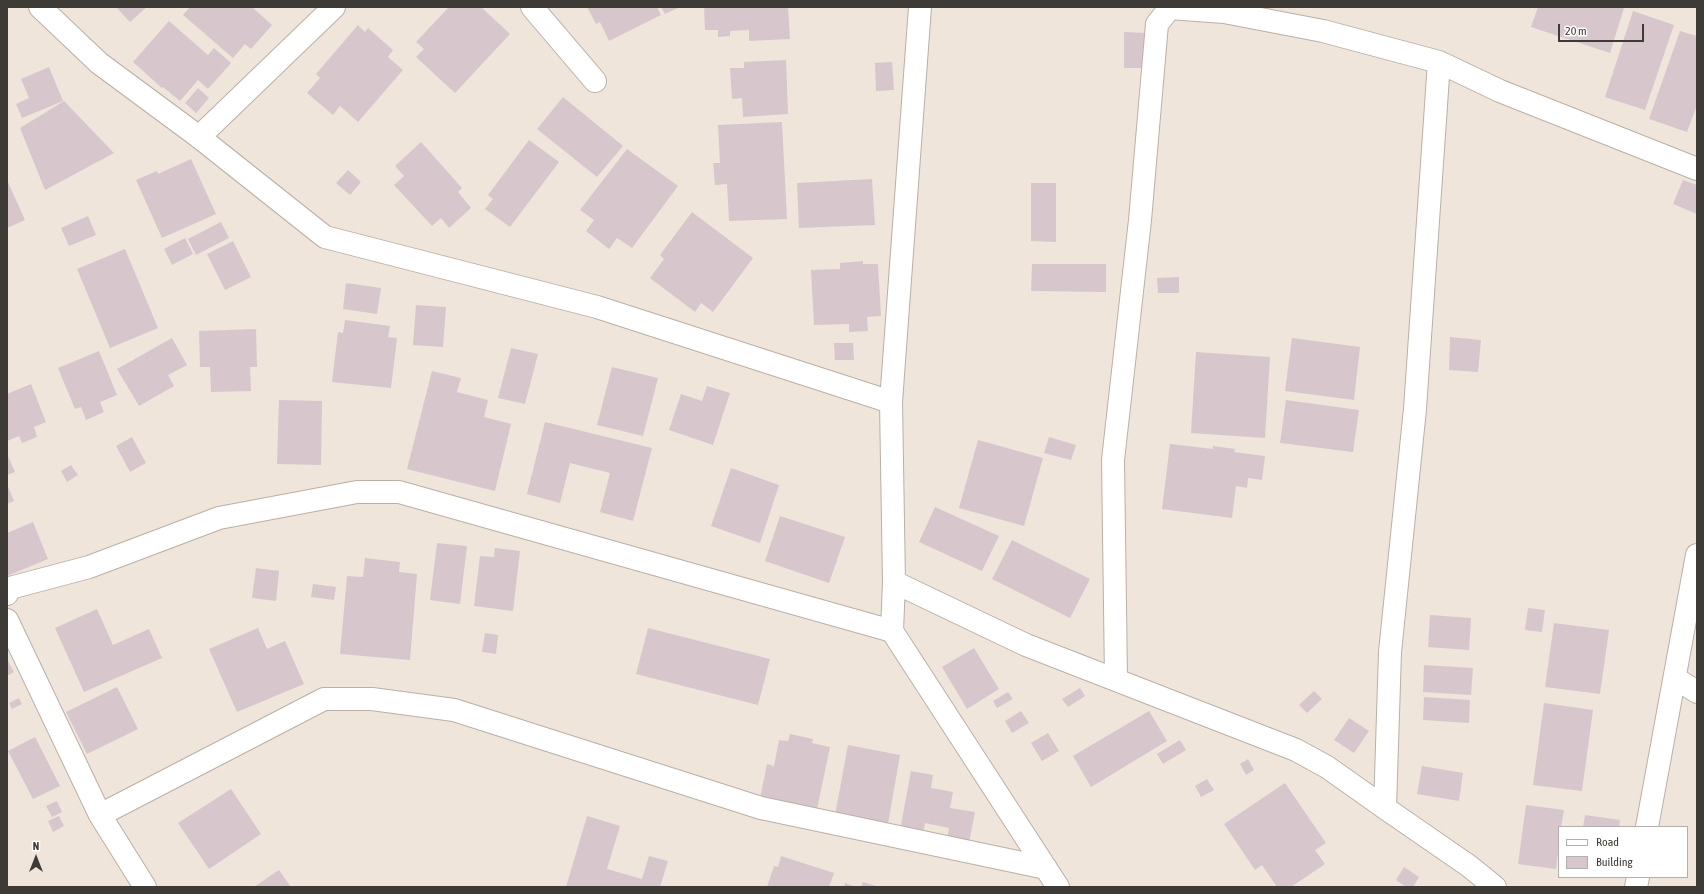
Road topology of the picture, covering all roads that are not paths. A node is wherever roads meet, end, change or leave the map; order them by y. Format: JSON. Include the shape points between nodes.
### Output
{"nodes":[{"id":1,"x":40,"y":7,"type":"edge"},
{"id":2,"x":334,"y":7,"type":"edge"},
{"id":3,"x":532,"y":7,"type":"edge"},
{"id":4,"x":920,"y":7,"type":"edge"},
{"id":5,"x":1439,"y":62,"type":"junction"},
{"id":6,"x":595,"y":81,"type":"dead end"},
{"id":7,"x":199,"y":137,"type":"junction"},
{"id":8,"x":1697,"y":169,"type":"edge"},
{"id":9,"x":891,"y":402,"type":"junction"},
{"id":10,"x":1697,"y":555,"type":"edge"},
{"id":11,"x":894,"y":582,"type":"junction"},
{"id":12,"x":7,"y":594,"type":"edge"},
{"id":13,"x":7,"y":620,"type":"edge"},
{"id":14,"x":892,"y":631,"type":"junction"},
{"id":15,"x":1675,"y":678,"type":"junction"},
{"id":16,"x":1116,"y":679,"type":"junction"},
{"id":17,"x":1697,"y":692,"type":"edge"},
{"id":18,"x":1385,"y":808,"type":"junction"},
{"id":19,"x":100,"y":815,"type":"junction"},
{"id":20,"x":1647,"y":826,"type":"edge"},
{"id":21,"x":1046,"y":868,"type":"junction"},
{"id":22,"x":145,"y":887,"type":"edge"},
{"id":23,"x":1058,"y":887,"type":"edge"},
{"id":24,"x":1496,"y":887,"type":"edge"}],
"edges":[{"from":1,"to":7,"type":"street","via":[[99,63]]},
{"from":2,"to":7,"type":"street"},
{"from":3,"to":6,"type":"street"},
{"from":4,"to":9,"type":"street"},
{"from":5,"to":8,"type":"street","via":[[1500,91]]},
{"from":5,"to":16,"type":"street","via":[[1324,31],[1224,12],[1170,8],[1157,24],[1140,220],[1113,460]]},
{"from":5,"to":18,"type":"street","via":[[1415,409],[1390,652]]},
{"from":7,"to":9,"type":"street","via":[[324,237],[597,307]]},
{"from":9,"to":11,"type":"street"},
{"from":10,"to":15,"type":"street"},
{"from":11,"to":14,"type":"street"},
{"from":11,"to":16,"type":"street","via":[[1026,645]]},
{"from":12,"to":14,"type":"street","via":[[10,588],[89,567],[219,518],[357,492],[399,492]]},
{"from":13,"to":19,"type":"street"},
{"from":14,"to":21,"type":"street"},
{"from":15,"to":17,"type":"street"},
{"from":15,"to":20,"type":"street"},
{"from":16,"to":18,"type":"street","via":[[1296,750],[1327,767]]},
{"from":18,"to":24,"type":"street","via":[[1470,866]]},
{"from":19,"to":21,"type":"street","via":[[324,699],[372,699],[454,710],[762,808]]},
{"from":19,"to":22,"type":"street"},
{"from":21,"to":23,"type":"street"}]}
